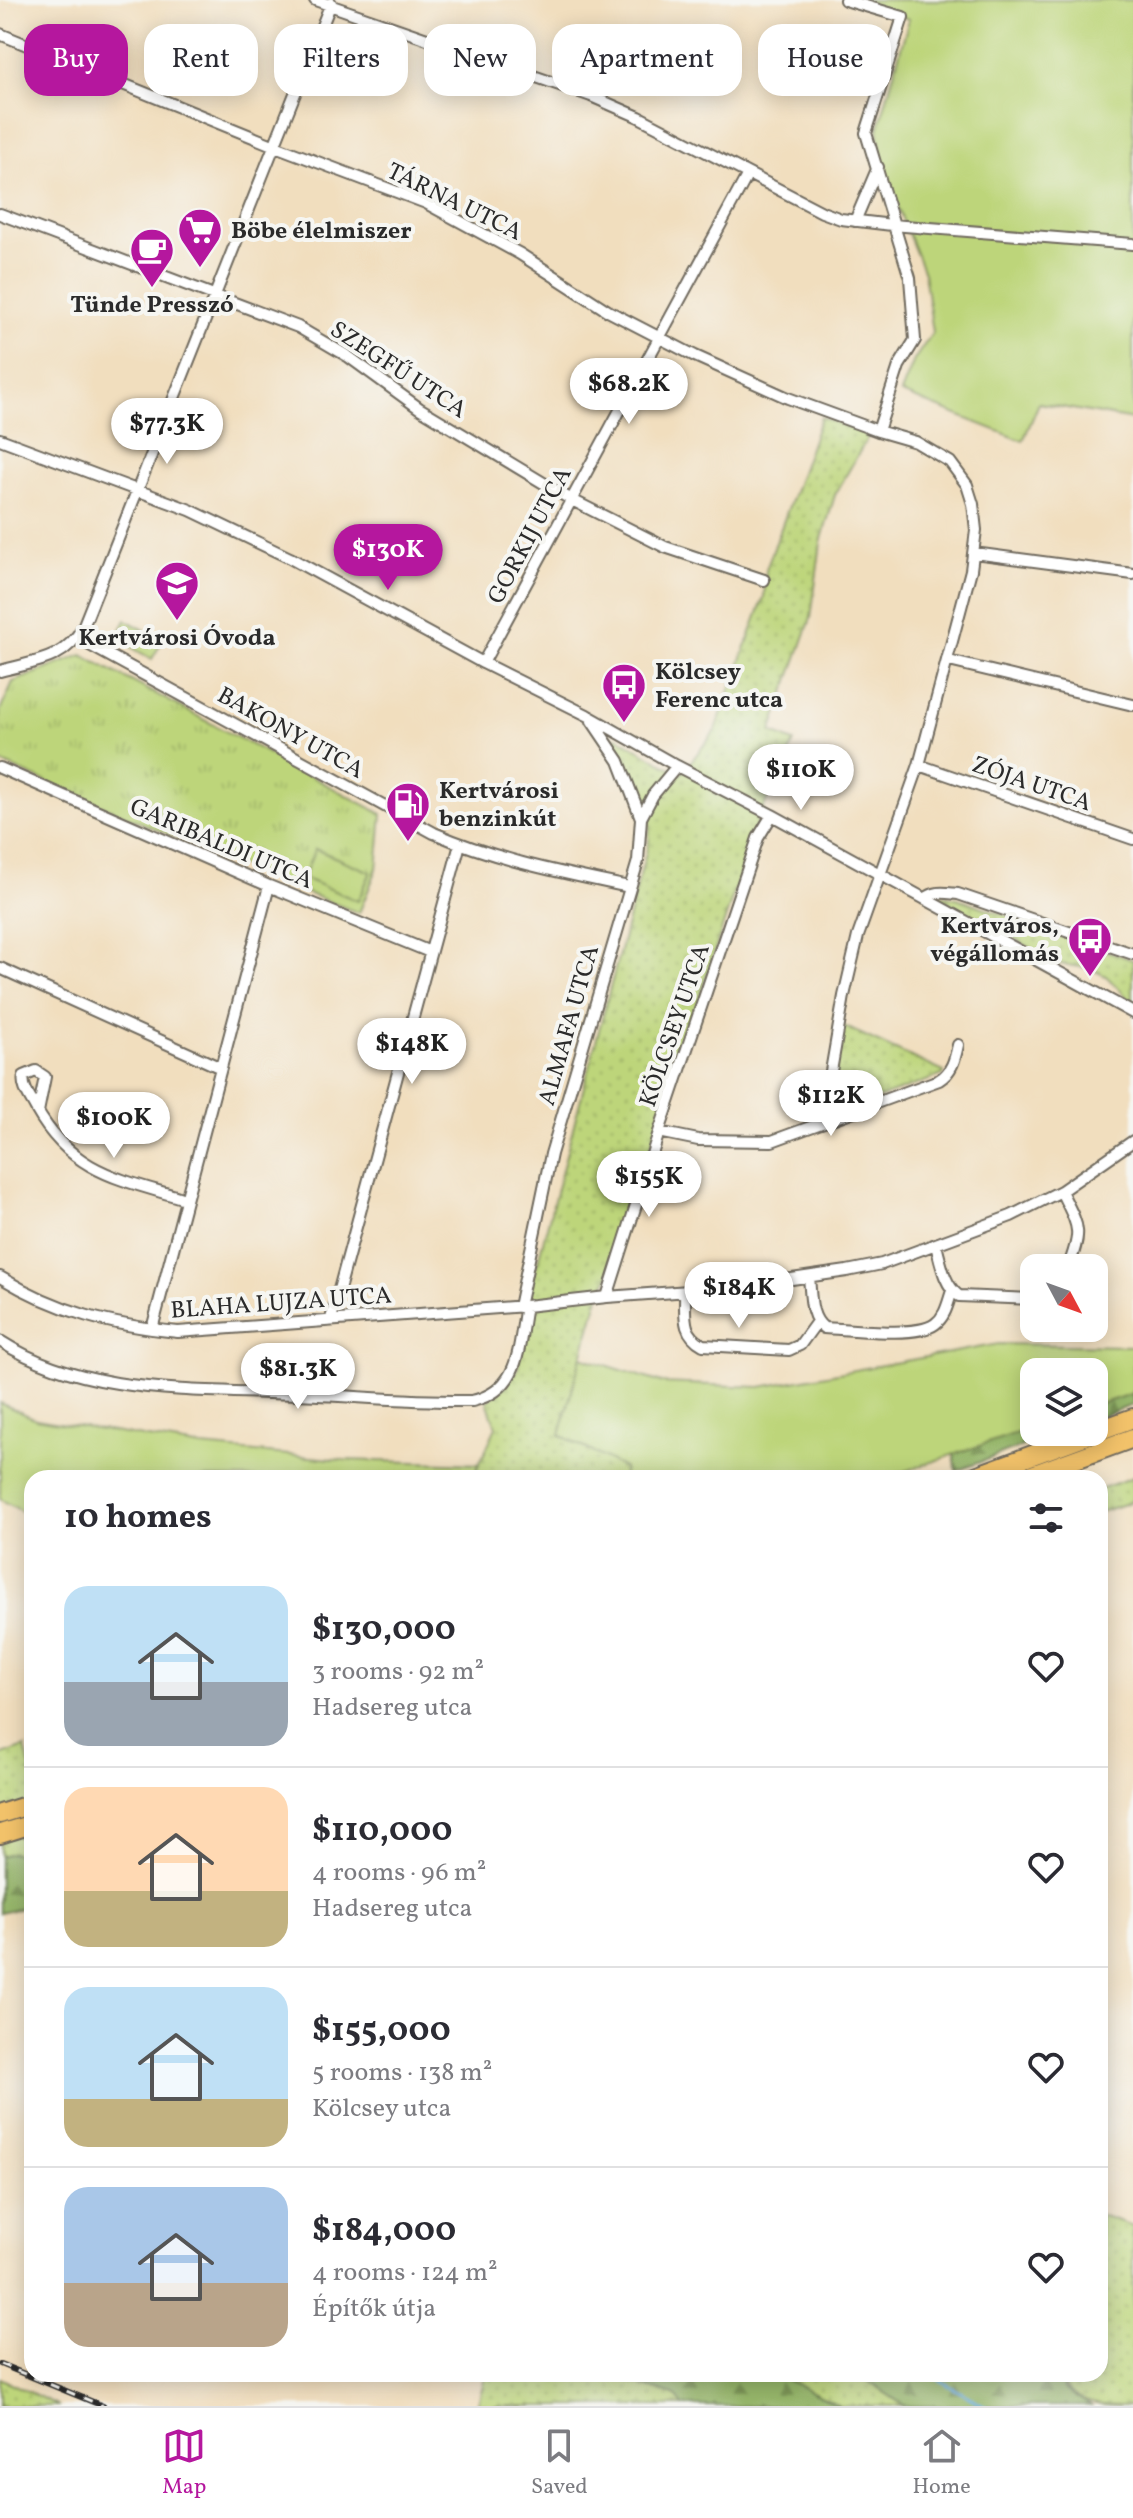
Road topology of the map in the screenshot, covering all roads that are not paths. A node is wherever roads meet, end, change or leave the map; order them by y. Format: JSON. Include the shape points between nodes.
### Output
{"nodes":[{"id":1,"x":315,"y":0,"type":"edge"},
{"id":2,"x":845,"y":0,"type":"edge"},
{"id":3,"x":331,"y":3,"type":"edge"},
{"id":4,"x":0,"y":34,"type":"edge"},
{"id":5,"x":275,"y":146,"type":"junction"},
{"id":6,"x":878,"y":167,"type":"junction"},
{"id":7,"x":748,"y":174,"type":"junction"},
{"id":8,"x":0,"y":214,"type":"edge"},
{"id":9,"x":855,"y":221,"type":"junction"},
{"id":10,"x":892,"y":225,"type":"junction"},
{"id":11,"x":1133,"y":244,"type":"edge"},
{"id":12,"x":216,"y":296,"type":"junction"},
{"id":13,"x":658,"y":337,"type":"junction"},
{"id":14,"x":878,"y":431,"type":"junction"},
{"id":15,"x":0,"y":439,"type":"edge"},
{"id":16,"x":138,"y":492,"type":"junction"},
{"id":17,"x":570,"y":499,"type":"junction"},
{"id":18,"x":974,"y":553,"type":"junction"},
{"id":19,"x":1133,"y":574,"type":"edge"},
{"id":20,"x":764,"y":580,"type":"dead end"},
{"id":21,"x":77,"y":638,"type":"junction"},
{"id":22,"x":949,"y":661,"type":"junction"},
{"id":23,"x":483,"y":663,"type":"junction"},
{"id":24,"x":0,"y":671,"type":"edge"},
{"id":25,"x":1133,"y":705,"type":"edge"},
{"id":26,"x":587,"y":715,"type":"junction"},
{"id":27,"x":919,"y":765,"type":"junction"},
{"id":28,"x":677,"y":766,"type":"junction"},
{"id":29,"x":0,"y":768,"type":"edge"},
{"id":30,"x":772,"y":815,"type":"junction"},
{"id":31,"x":641,"y":818,"type":"junction"},
{"id":32,"x":1133,"y":839,"type":"edge"},
{"id":33,"x":460,"y":844,"type":"junction"},
{"id":34,"x":880,"y":876,"type":"junction"},
{"id":35,"x":269,"y":886,"type":"junction"},
{"id":36,"x":629,"y":887,"type":"junction"},
{"id":37,"x":925,"y":899,"type":"junction"},
{"id":38,"x":430,"y":952,"type":"junction"},
{"id":39,"x":1133,"y":954,"type":"edge"},
{"id":40,"x":0,"y":968,"type":"edge"},
{"id":41,"x":1133,"y":1013,"type":"edge"},
{"id":42,"x":958,"y":1045,"type":"dead end"},
{"id":43,"x":221,"y":1068,"type":"junction"},
{"id":44,"x":38,"y":1112,"type":"dead end"},
{"id":45,"x":827,"y":1121,"type":"junction"},
{"id":46,"x":659,"y":1132,"type":"junction"},
{"id":47,"x":1133,"y":1141,"type":"edge"},
{"id":48,"x":1061,"y":1191,"type":"junction"},
{"id":49,"x":185,"y":1199,"type":"junction"},
{"id":50,"x":936,"y":1245,"type":"junction"},
{"id":51,"x":1073,"y":1254,"type":"edge"},
{"id":52,"x":0,"y":1277,"type":"edge"},
{"id":53,"x":809,"y":1277,"type":"junction"},
{"id":54,"x":685,"y":1291,"type":"junction"},
{"id":55,"x":952,"y":1291,"type":"junction"},
{"id":56,"x":607,"y":1297,"type":"junction"},
{"id":57,"x":1020,"y":1298,"type":"edge"},
{"id":58,"x":522,"y":1306,"type":"junction"},
{"id":59,"x":331,"y":1319,"type":"junction"},
{"id":60,"x":816,"y":1323,"type":"junction"},
{"id":61,"x":152,"y":1329,"type":"junction"},
{"id":62,"x":0,"y":1341,"type":"edge"},
{"id":63,"x":1133,"y":1418,"type":"edge"},
{"id":64,"x":1133,"y":1438,"type":"edge"},
{"id":65,"x":992,"y":1470,"type":"edge"},
{"id":66,"x":1046,"y":1470,"type":"edge"},
{"id":67,"x":24,"y":1806,"type":"edge"},
{"id":68,"x":0,"y":1814,"type":"edge"},
{"id":69,"x":24,"y":1826,"type":"edge"},
{"id":70,"x":0,"y":1834,"type":"edge"}],
"edges":[{"from":1,"to":3,"type":"street"},
{"from":2,"to":6,"type":"street","via":[[903,17],[866,133]]},
{"from":3,"to":5,"type":"street"},
{"from":3,"to":7,"type":"street","via":[[591,96]]},
{"from":4,"to":5,"type":"street","name":"TÁRNA UTCA"},
{"from":5,"to":12,"type":"street"},
{"from":5,"to":13,"type":"street","name":"TÁRNA UTCA","via":[[426,203]]},
{"from":6,"to":9,"type":"street"},
{"from":6,"to":10,"type":"street"},
{"from":7,"to":9,"type":"street","via":[[822,212]]},
{"from":7,"to":13,"type":"street","name":"GORKIJ UTCA"},
{"from":8,"to":12,"type":"street","name":"SZEGFŰ UTCA"},
{"from":9,"to":10,"type":"street"},
{"from":10,"to":11,"type":"street"},
{"from":10,"to":14,"type":"street","via":[[910,278],[915,340],[899,366]]},
{"from":12,"to":16,"type":"street"},
{"from":12,"to":17,"type":"street","name":"SZEGFŰ UTCA","via":[[298,327]]},
{"from":13,"to":14,"type":"street","name":"TÁRNA UTCA","via":[[753,384]]},
{"from":13,"to":17,"type":"street","name":"GORKIJ UTCA"},
{"from":14,"to":18,"type":"street","name":"TÁRNA UTCA","via":[[916,442],[950,462],[973,504]]},
{"from":15,"to":16,"type":"street"},
{"from":16,"to":21,"type":"street"},
{"from":16,"to":23,"type":"street","via":[[190,510],[290,558]]},
{"from":17,"to":20,"type":"street","name":"SZEGFŰ UTCA","via":[[665,547]]},
{"from":17,"to":23,"type":"street","name":"GORKIJ UTCA"},
{"from":18,"to":19,"type":"street"},
{"from":18,"to":22,"type":"street","name":"TÁRNA UTCA"},
{"from":21,"to":24,"type":"street","via":[[62,653]]},
{"from":21,"to":33,"type":"street","name":"BAKONY UTCA"},
{"from":22,"to":25,"type":"street"},
{"from":22,"to":27,"type":"street","name":"TÁRNA UTCA"},
{"from":23,"to":26,"type":"street"},
{"from":26,"to":28,"type":"street"},
{"from":26,"to":31,"type":"street","via":[[619,761]]},
{"from":27,"to":32,"type":"street","name":"ZÓJA UTCA"},
{"from":27,"to":34,"type":"street","name":"TÁRNA UTCA"},
{"from":28,"to":30,"type":"street"},
{"from":28,"to":31,"type":"street","name":"ALMAFA UTCA"},
{"from":29,"to":35,"type":"street","name":"GARIBALDI UTCA"},
{"from":30,"to":34,"type":"street"},
{"from":30,"to":46,"type":"street","name":"KÖLCSEY UTCA","via":[[758,838]]},
{"from":31,"to":36,"type":"street","name":"ALMAFA UTCA","via":[[640,853]]},
{"from":33,"to":36,"type":"street","name":"BAKONY UTCA","via":[[538,868]]},
{"from":33,"to":38,"type":"street"},
{"from":34,"to":37,"type":"street"},
{"from":34,"to":45,"type":"street","name":"TÁRNA UTCA","via":[[844,996],[825,1106]]},
{"from":35,"to":38,"type":"street","name":"GARIBALDI UTCA"},
{"from":35,"to":43,"type":"street"},
{"from":36,"to":58,"type":"street","name":"ALMAFA UTCA","via":[[551,1154]]},
{"from":37,"to":39,"type":"street","via":[[939,892],[958,894]]},
{"from":37,"to":41,"type":"street"},
{"from":38,"to":59,"type":"street"},
{"from":40,"to":43,"type":"street"},
{"from":42,"to":45,"type":"street","via":[[946,1076]]},
{"from":43,"to":49,"type":"street"},
{"from":44,"to":49,"type":"street","via":[[62,1146],[92,1168]]},
{"from":45,"to":46,"type":"street","via":[[772,1141],[698,1140]]},
{"from":46,"to":56,"type":"street","name":"KÖLCSEY UTCA"},
{"from":47,"to":48,"type":"street","name":"BLAHA LUJZA UTCA"},
{"from":48,"to":50,"type":"street","name":"BLAHA LUJZA UTCA"},
{"from":48,"to":51,"type":"street","via":[[1078,1227]]},
{"from":49,"to":61,"type":"street"},
{"from":50,"to":53,"type":"street","name":"BLAHA LUJZA UTCA","via":[[882,1264]]},
{"from":50,"to":55,"type":"street"},
{"from":52,"to":61,"type":"street","name":"BLAHA LUJZA UTCA","via":[[70,1312]]},
{"from":53,"to":54,"type":"street","name":"BLAHA LUJZA UTCA"},
{"from":53,"to":60,"type":"street"},
{"from":54,"to":56,"type":"street","name":"BLAHA LUJZA UTCA"},
{"from":54,"to":60,"type":"street","via":[[686,1329],[703,1345],[789,1350],[800,1345]]},
{"from":55,"to":57,"type":"street","via":[[959,1296]]},
{"from":55,"to":60,"type":"street","via":[[945,1313],[920,1331],[824,1328]]},
{"from":56,"to":58,"type":"street","name":"BLAHA LUJZA UTCA"},
{"from":58,"to":59,"type":"street","name":"BLAHA LUJZA UTCA"},
{"from":58,"to":62,"type":"street","name":"ALMAFA UTCA","via":[[512,1375],[497,1392],[472,1401],[131,1386],[68,1373]]},
{"from":59,"to":61,"type":"street","name":"BLAHA LUJZA UTCA","via":[[203,1331]]},
{"from":63,"to":65,"type":"highway"},
{"from":64,"to":66,"type":"highway"},
{"from":67,"to":68,"type":"highway"},
{"from":69,"to":70,"type":"highway"}]}
